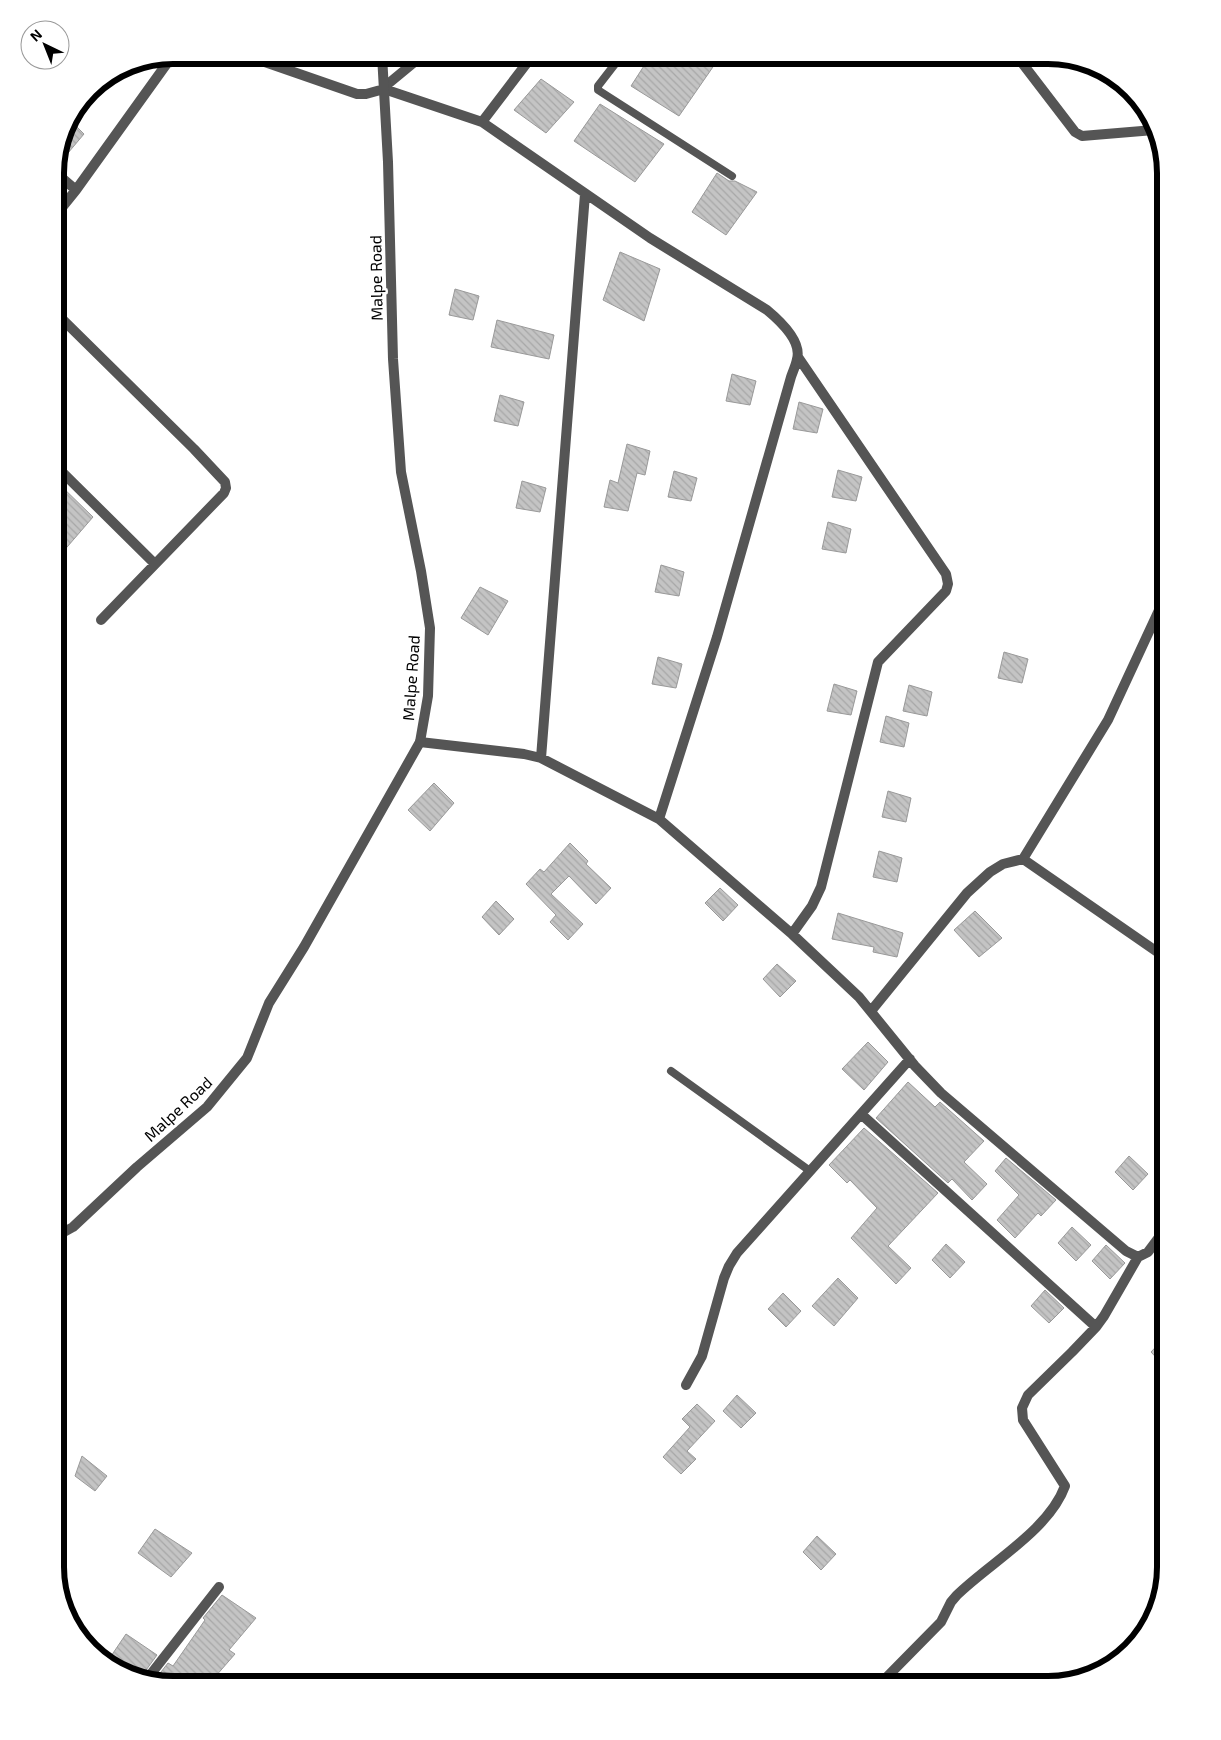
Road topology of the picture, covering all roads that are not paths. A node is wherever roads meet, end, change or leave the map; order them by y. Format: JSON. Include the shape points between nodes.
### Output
{"nodes":[{"id":1,"x":167,"y":64,"type":"edge"},
{"id":2,"x":271,"y":64,"type":"edge"},
{"id":3,"x":383,"y":64,"type":"edge"},
{"id":4,"x":412,"y":64,"type":"edge"},
{"id":5,"x":526,"y":64,"type":"edge"},
{"id":6,"x":615,"y":64,"type":"edge"},
{"id":7,"x":1023,"y":64,"type":"edge"},
{"id":8,"x":384,"y":88,"type":"junction"},
{"id":9,"x":482,"y":122,"type":"junction"},
{"id":10,"x":1149,"y":130,"type":"edge"},
{"id":11,"x":732,"y":176,"type":"dead end"},
{"id":12,"x":64,"y":180,"type":"edge"},
{"id":13,"x":76,"y":190,"type":"junction"},
{"id":14,"x":585,"y":194,"type":"junction"},
{"id":15,"x":64,"y":205,"type":"edge"},
{"id":16,"x":64,"y":321,"type":"edge"},
{"id":17,"x":798,"y":357,"type":"junction"},
{"id":18,"x":64,"y":473,"type":"edge"},
{"id":19,"x":155,"y":564,"type":"junction"},
{"id":20,"x":1157,"y":614,"type":"edge"},
{"id":21,"x":101,"y":620,"type":"dead end"},
{"id":22,"x":420,"y":742,"type":"junction"},
{"id":23,"x":541,"y":758,"type":"junction"},
{"id":24,"x":659,"y":819,"type":"junction"},
{"id":25,"x":1023,"y":859,"type":"junction"},
{"id":26,"x":792,"y":934,"type":"junction"},
{"id":27,"x":1157,"y":952,"type":"edge"},
{"id":28,"x":871,"y":1011,"type":"junction"},
{"id":29,"x":910,"y":1060,"type":"junction"},
{"id":30,"x":671,"y":1071,"type":"dead end"},
{"id":31,"x":861,"y":1114,"type":"junction"},
{"id":32,"x":810,"y":1172,"type":"junction"},
{"id":33,"x":64,"y":1232,"type":"edge"},
{"id":34,"x":1157,"y":1240,"type":"edge"},
{"id":35,"x":1138,"y":1257,"type":"junction"},
{"id":36,"x":1096,"y":1327,"type":"junction"},
{"id":37,"x":686,"y":1385,"type":"dead end"},
{"id":38,"x":219,"y":1587,"type":"dead end"},
{"id":39,"x":151,"y":1674,"type":"edge"},
{"id":40,"x":889,"y":1676,"type":"edge"}],
"edges":[{"from":1,"to":13,"type":"street"},
{"from":2,"to":8,"type":"street","via":[[358,94]]},
{"from":3,"to":8,"type":"street","name":"Malpe Road"},
{"from":4,"to":8,"type":"street"},
{"from":5,"to":9,"type":"street"},
{"from":6,"to":11,"type":"lane","via":[[598,90]]},
{"from":7,"to":10,"type":"street","via":[[1075,132],[1082,136]]},
{"from":8,"to":9,"type":"street"},
{"from":8,"to":22,"type":"street","name":"Malpe Road","via":[[393,359],[401,472],[430,628],[428,696]]},
{"from":9,"to":14,"type":"street"},
{"from":12,"to":13,"type":"street"},
{"from":13,"to":15,"type":"street"},
{"from":14,"to":17,"type":"street","via":[[767,310],[793,338]]},
{"from":14,"to":23,"type":"street"},
{"from":16,"to":19,"type":"street","via":[[225,482],[224,493]]},
{"from":17,"to":24,"type":"street","via":[[718,637]]},
{"from":17,"to":26,"type":"street","via":[[946,574],[948,584],[946,591],[878,662],[821,887]]},
{"from":18,"to":19,"type":"street"},
{"from":19,"to":21,"type":"street"},
{"from":20,"to":25,"type":"street","via":[[1108,720]]},
{"from":22,"to":23,"type":"street"},
{"from":22,"to":33,"type":"street","name":"Malpe Road","via":[[269,1003],[247,1058],[207,1106]]},
{"from":23,"to":24,"type":"street"},
{"from":24,"to":26,"type":"street"},
{"from":25,"to":27,"type":"street"},
{"from":25,"to":28,"type":"street","via":[[1003,864],[967,893]]},
{"from":26,"to":28,"type":"street"},
{"from":28,"to":29,"type":"street"},
{"from":29,"to":31,"type":"street"},
{"from":29,"to":35,"type":"street","via":[[941,1093],[1126,1251]]},
{"from":30,"to":32,"type":"lane"},
{"from":31,"to":32,"type":"street"},
{"from":31,"to":36,"type":"street"},
{"from":32,"to":37,"type":"street","via":[[729,1266],[702,1356]]},
{"from":34,"to":35,"type":"street","via":[[1148,1252]]},
{"from":35,"to":36,"type":"street"},
{"from":36,"to":40,"type":"street","via":[[1028,1395],[1022,1408],[1023,1420],[1065,1486],[1062,1495],[1032,1532],[957,1595],[941,1622]]},
{"from":38,"to":39,"type":"street"}]}
